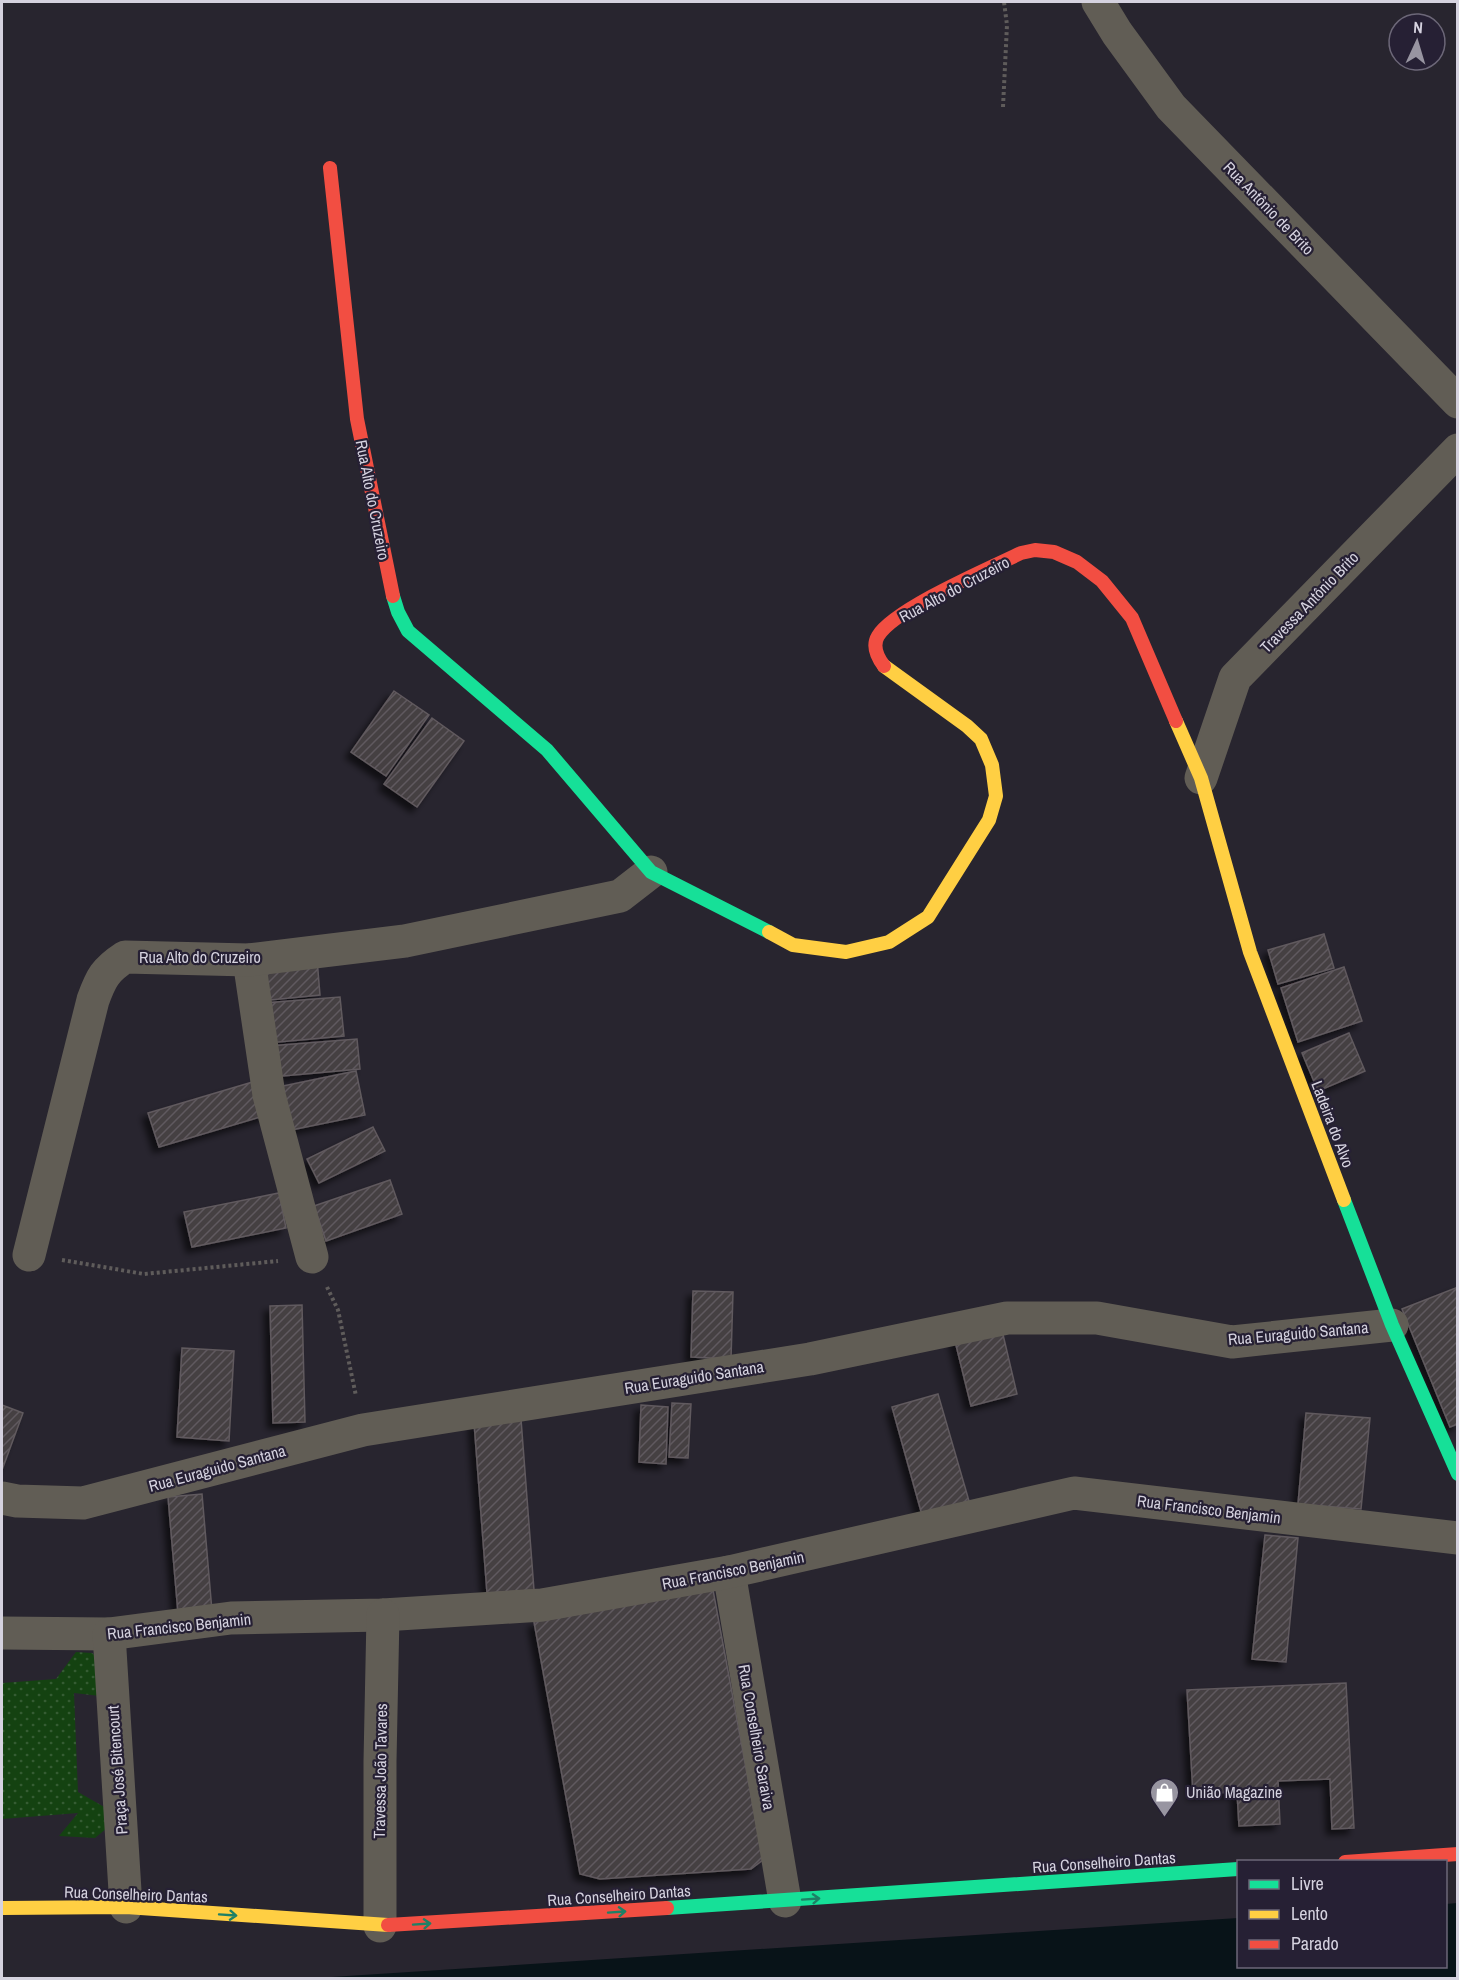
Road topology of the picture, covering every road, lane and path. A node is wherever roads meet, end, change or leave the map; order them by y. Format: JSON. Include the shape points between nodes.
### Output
{"nodes":[{"id":1,"x":1004,"y":2,"type":"edge"},
{"id":2,"x":1098,"y":2,"type":"edge"},
{"id":3,"x":1003,"y":107,"type":"dead end"},
{"id":4,"x":330,"y":168,"type":"dead end"},
{"id":5,"x":1458,"y":402,"type":"edge"},
{"id":6,"x":1458,"y":450,"type":"edge"},
{"id":7,"x":1201,"y":778,"type":"junction"},
{"id":8,"x":651,"y":872,"type":"junction"},
{"id":9,"x":249,"y":960,"type":"junction"},
{"id":10,"x":29,"y":1255,"type":"joint"},
{"id":11,"x":312,"y":1257,"type":"junction"},
{"id":12,"x":1392,"y":1325,"type":"junction"},
{"id":13,"x":363,"y":1430,"type":"junction"},
{"id":14,"x":1458,"y":1474,"type":"edge"},
{"id":15,"x":2,"y":1498,"type":"edge"},
{"id":16,"x":1458,"y":1538,"type":"edge"},
{"id":17,"x":729,"y":1572,"type":"junction"},
{"id":18,"x":383,"y":1615,"type":"junction"},
{"id":19,"x":2,"y":1633,"type":"edge"},
{"id":20,"x":109,"y":1634,"type":"junction"},
{"id":21,"x":1458,"y":1854,"type":"edge"},
{"id":22,"x":1373,"y":1860,"type":"edge"},
{"id":23,"x":1237,"y":1869,"type":"edge"},
{"id":24,"x":785,"y":1901,"type":"junction"},
{"id":25,"x":126,"y":1907,"type":"junction"},
{"id":26,"x":2,"y":1908,"type":"edge"},
{"id":27,"x":380,"y":1926,"type":"junction"}],
"edges":[{"from":1,"to":3,"type":"path","via":[[1007,25]]},
{"from":2,"to":5,"type":"street","name":"Rua Antônio de Brito","via":[[1171,107]]},
{"from":4,"to":8,"type":"street","name":"Rua Alto do Cruzeiro","via":[[357,419],[398,612],[408,631],[547,750]]},
{"from":6,"to":7,"type":"street","name":"Travessa Antônio Brito","via":[[1235,678]]},
{"from":7,"to":8,"type":"street","name":"Rua Alto do Cruzeiro","via":[[1132,618],[1102,581],[1077,562],[1054,552],[1021,553],[906,611],[879,636],[875,648],[887,670],[981,739],[992,765],[996,796],[989,820],[928,917],[889,942],[846,951],[793,945]]},
{"from":7,"to":12,"type":"street","name":"Ladeira do Alvo","via":[[1250,952]]},
{"from":8,"to":9,"type":"street","name":"Rua Alto do Cruzeiro","via":[[620,896],[405,941]]},
{"from":9,"to":10,"type":"street","name":"Rua Alto do Cruzeiro","via":[[125,957],[110,966],[101,978]]},
{"from":9,"to":11,"type":"street","via":[[269,1095]]},
{"from":10,"to":11,"type":"path","via":[[144,1274]]},
{"from":11,"to":13,"type":"path","via":[[338,1310]]},
{"from":12,"to":13,"type":"street","name":"Rua Euraguido Santana","via":[[1232,1342],[1097,1318],[1007,1318],[810,1359]]},
{"from":12,"to":14,"type":"street","name":"Ladeira do Alvo"},
{"from":13,"to":15,"type":"street","name":"Rua Euraguido Santana","via":[[83,1503]]},
{"from":16,"to":17,"type":"street","name":"Rua Francisco Benjamin","via":[[1074,1493]]},
{"from":17,"to":18,"type":"street","name":"Rua Francisco Benjamin","via":[[542,1605]]},
{"from":17,"to":24,"type":"street","name":"Rua Conselheiro Saraiva"},
{"from":18,"to":20,"type":"street","name":"Rua Francisco Benjamin","via":[[231,1618]]},
{"from":18,"to":27,"type":"street","name":"Travessa João Tavares"},
{"from":19,"to":20,"type":"street","name":"Rua Francisco Benjamin"},
{"from":20,"to":25,"type":"street","name":"Praça José Bitencourt"},
{"from":21,"to":22,"type":"street"},
{"from":24,"to":23,"type":"street","name":"Rua Conselheiro Dantas","one_way":true},
{"from":27,"to":24,"type":"street","name":"Rua Conselheiro Dantas","one_way":true},
{"from":25,"to":26,"type":"street","name":"Rua Conselheiro Dantas"},
{"from":25,"to":27,"type":"street","name":"Rua Conselheiro Dantas","one_way":true}]}
